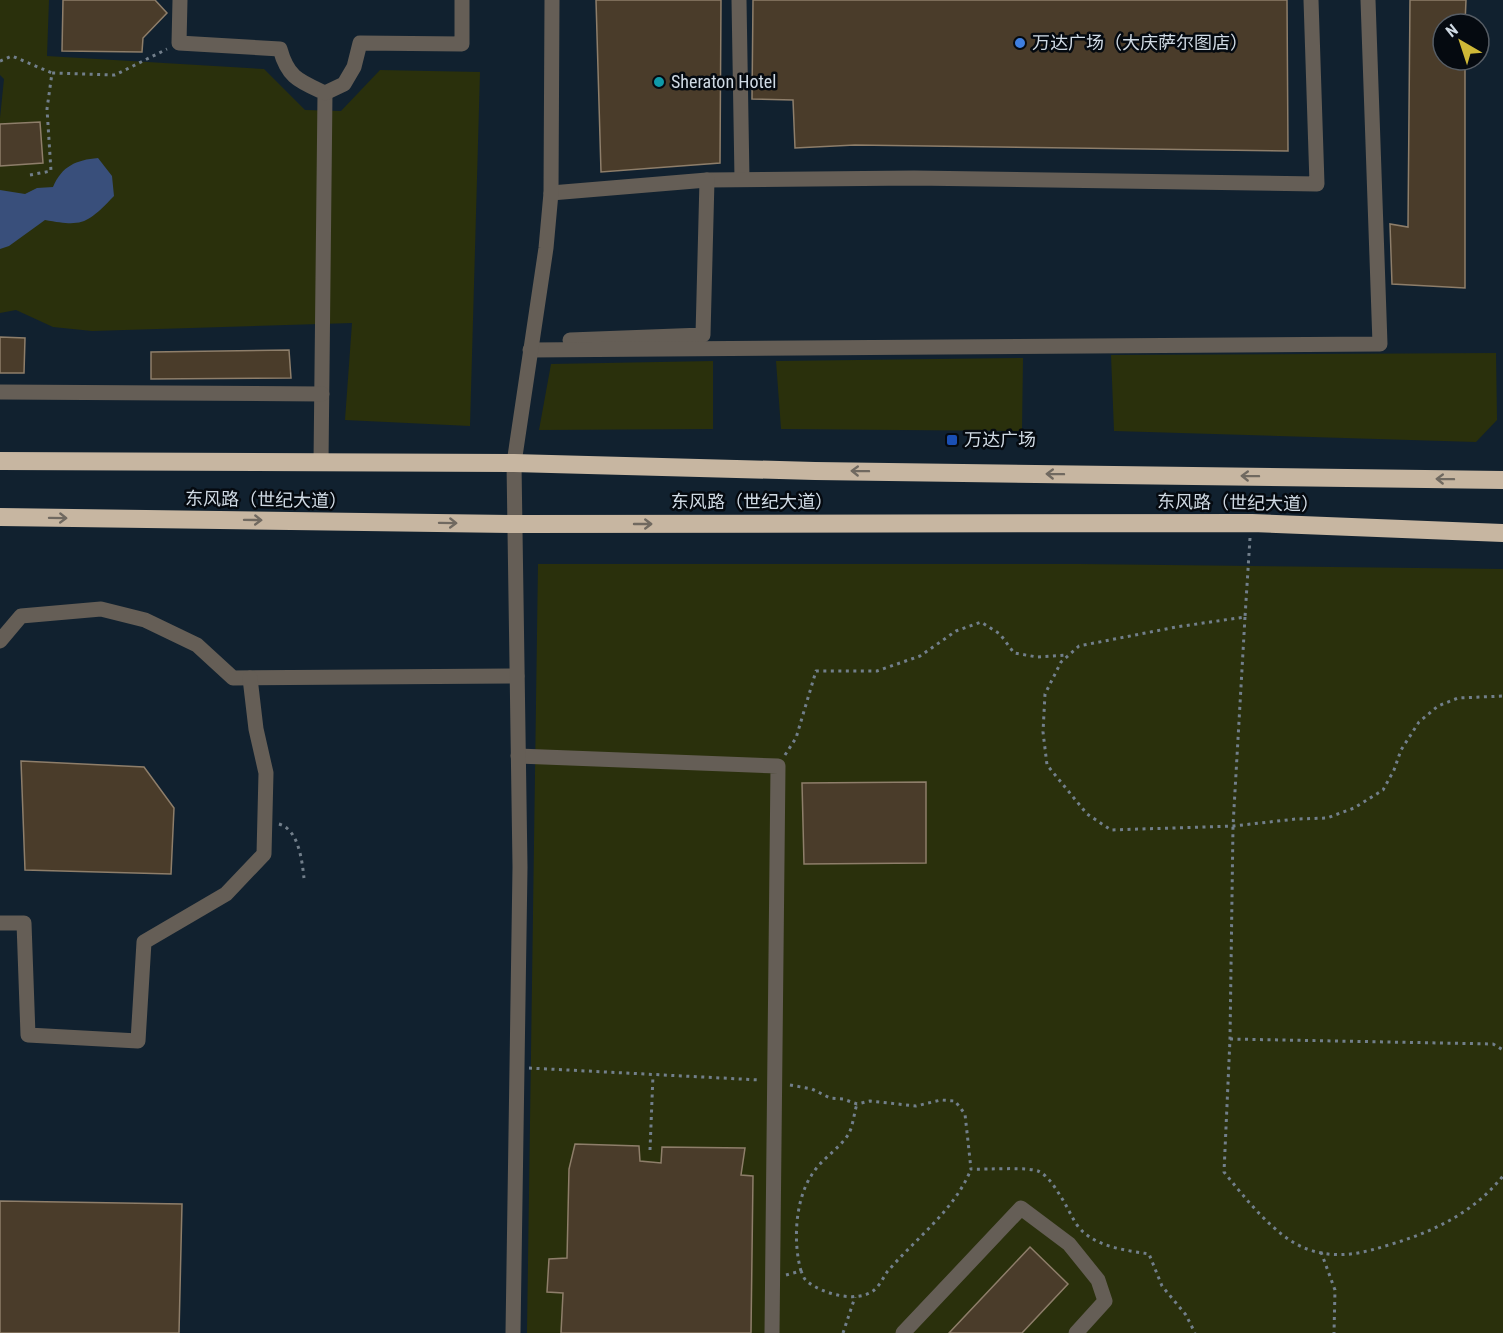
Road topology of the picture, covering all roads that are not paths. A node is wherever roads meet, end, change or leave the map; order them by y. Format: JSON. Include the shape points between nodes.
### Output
{"nodes":[{"id":1,"x":180,"y":0,"type":"edge"},
{"id":2,"x":462,"y":0,"type":"edge"},
{"id":3,"x":552,"y":0,"type":"edge"},
{"id":4,"x":739,"y":0,"type":"edge"},
{"id":5,"x":1311,"y":0,"type":"edge"},
{"id":6,"x":1368,"y":0,"type":"edge"},
{"id":7,"x":325,"y":93,"type":"junction"},
{"id":8,"x":741,"y":179,"type":"junction"},
{"id":9,"x":707,"y":180,"type":"junction"},
{"id":10,"x":550,"y":193,"type":"junction"},
{"id":11,"x":530,"y":346,"type":"junction"},
{"id":12,"x":0,"y":392,"type":"edge"},
{"id":13,"x":322,"y":394,"type":"junction"},
{"id":14,"x":0,"y":461,"type":"edge"},
{"id":15,"x":321,"y":463,"type":"junction"},
{"id":16,"x":514,"y":463,"type":"junction"},
{"id":17,"x":1503,"y":480,"type":"edge"},
{"id":18,"x":0,"y":517,"type":"edge"},
{"id":19,"x":514,"y":524,"type":"junction"},
{"id":20,"x":1503,"y":533,"type":"edge"},
{"id":21,"x":0,"y":641,"type":"edge"},
{"id":22,"x":517,"y":676,"type":"junction"},
{"id":23,"x":250,"y":678,"type":"junction"},
{"id":24,"x":518,"y":756,"type":"junction"},
{"id":25,"x":0,"y":923,"type":"edge"},
{"id":26,"x":513,"y":1333,"type":"edge"},
{"id":27,"x":772,"y":1333,"type":"edge"},
{"id":28,"x":903,"y":1333,"type":"edge"},
{"id":29,"x":1076,"y":1333,"type":"edge"}],
"edges":[{"from":1,"to":7,"type":"street","via":[[179,43],[280,49],[284,63],[297,80]]},
{"from":2,"to":7,"type":"street","via":[[462,44],[360,43],[354,67],[344,84]]},
{"from":3,"to":10,"type":"street"},
{"from":4,"to":8,"type":"street"},
{"from":5,"to":8,"type":"street","via":[[1317,184]]},
{"from":6,"to":11,"type":"street","via":[[1380,344]]},
{"from":7,"to":13,"type":"street"},
{"from":8,"to":9,"type":"street"},
{"from":9,"to":10,"type":"street"},
{"from":9,"to":11,"type":"street","via":[[703,335]]},
{"from":10,"to":11,"type":"street","via":[[546,248]]},
{"from":11,"to":16,"type":"street"},
{"from":12,"to":13,"type":"street"},
{"from":13,"to":15,"type":"street"},
{"from":14,"to":15,"type":"highway","name":"东风路（世纪大道）"},
{"from":15,"to":16,"type":"highway","name":"东风路（世纪大道）"},
{"from":17,"to":16,"type":"highway","name":"东风路（世纪大道）","one_way":true},
{"from":16,"to":19,"type":"street"},
{"from":18,"to":19,"type":"highway","name":"东风路（世纪大道）","one_way":true},
{"from":19,"to":20,"type":"highway","name":"东风路（世纪大道）","one_way":true,"via":[[1252,523]]},
{"from":19,"to":22,"type":"street"},
{"from":21,"to":23,"type":"street","via":[[21,616],[101,609],[145,620],[196,645],[233,678]]},
{"from":22,"to":23,"type":"street"},
{"from":22,"to":24,"type":"street"},
{"from":23,"to":25,"type":"street","via":[[266,773],[264,854],[226,894],[144,942],[138,1041],[28,1035],[24,923]]},
{"from":24,"to":26,"type":"street"},
{"from":24,"to":27,"type":"street","via":[[778,766]]},
{"from":28,"to":29,"type":"street","via":[[1021,1209],[1069,1244],[1098,1280],[1105,1301]]}]}
